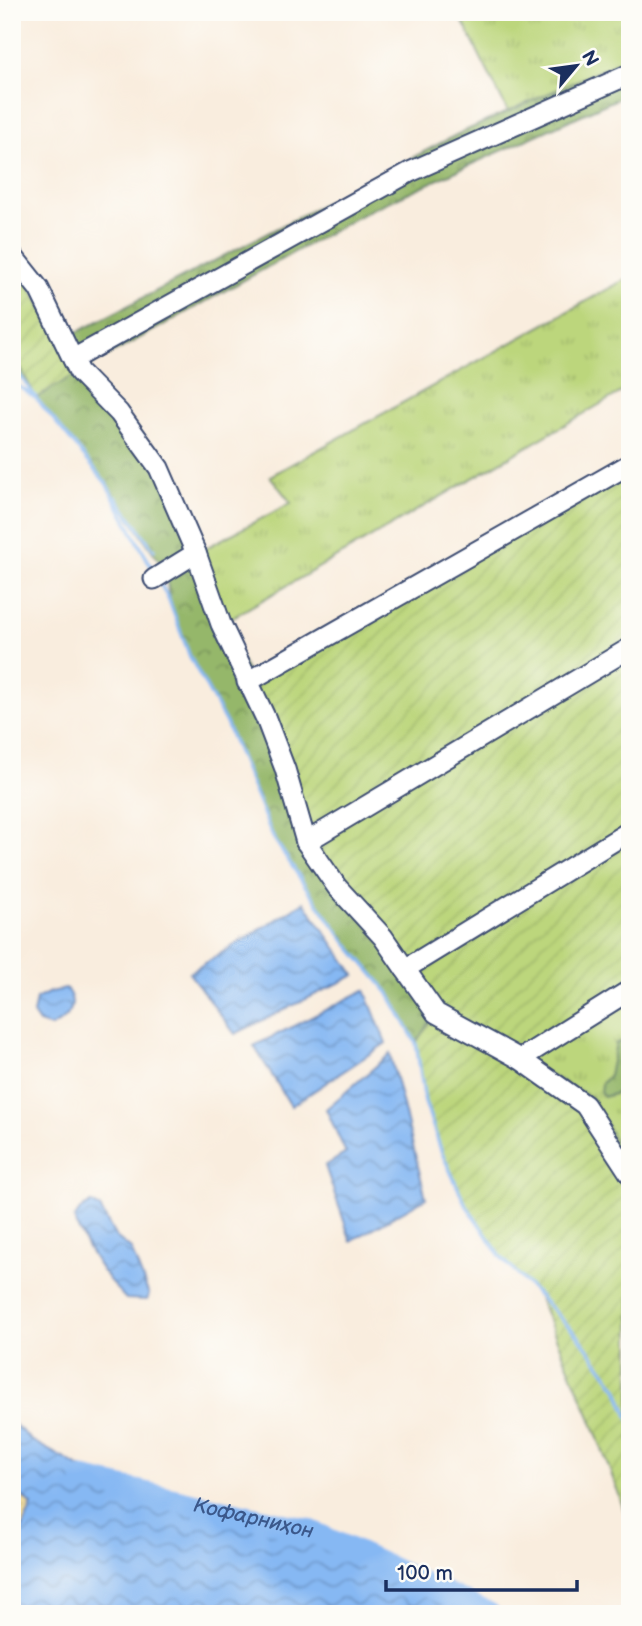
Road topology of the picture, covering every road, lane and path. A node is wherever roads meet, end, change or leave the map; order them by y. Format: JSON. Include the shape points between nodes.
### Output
{"nodes":[{"id":1,"x":630,"y":74,"type":"edge"},
{"id":2,"x":12,"y":255,"type":"edge"},
{"id":3,"x":73,"y":359,"type":"junction"},
{"id":4,"x":630,"y":464,"type":"edge"},
{"id":5,"x":188,"y":558,"type":"junction"},
{"id":6,"x":154,"y":579,"type":"dead end"},
{"id":7,"x":630,"y":648,"type":"edge"},
{"id":8,"x":247,"y":682,"type":"junction"},
{"id":9,"x":630,"y":831,"type":"edge"},
{"id":10,"x":306,"y":842,"type":"junction"},
{"id":11,"x":405,"y":969,"type":"junction"},
{"id":12,"x":630,"y":990,"type":"edge"},
{"id":13,"x":520,"y":1059,"type":"junction"},
{"id":14,"x":630,"y":1174,"type":"edge"}],
"edges":[{"from":1,"to":3,"type":"lane","via":[[410,172]]},
{"from":2,"to":3,"type":"lane","via":[[38,289]]},
{"from":3,"to":5,"type":"lane","via":[[159,468]]},
{"from":4,"to":8,"type":"lane"},
{"from":5,"to":6,"type":"lane"},
{"from":5,"to":8,"type":"lane"},
{"from":7,"to":10,"type":"lane"},
{"from":8,"to":10,"type":"lane","via":[[285,769]]},
{"from":9,"to":11,"type":"lane"},
{"from":10,"to":11,"type":"lane"},
{"from":11,"to":13,"type":"lane","via":[[436,1013]]},
{"from":12,"to":13,"type":"lane"},
{"from":13,"to":14,"type":"lane","via":[[585,1105]]}]}
